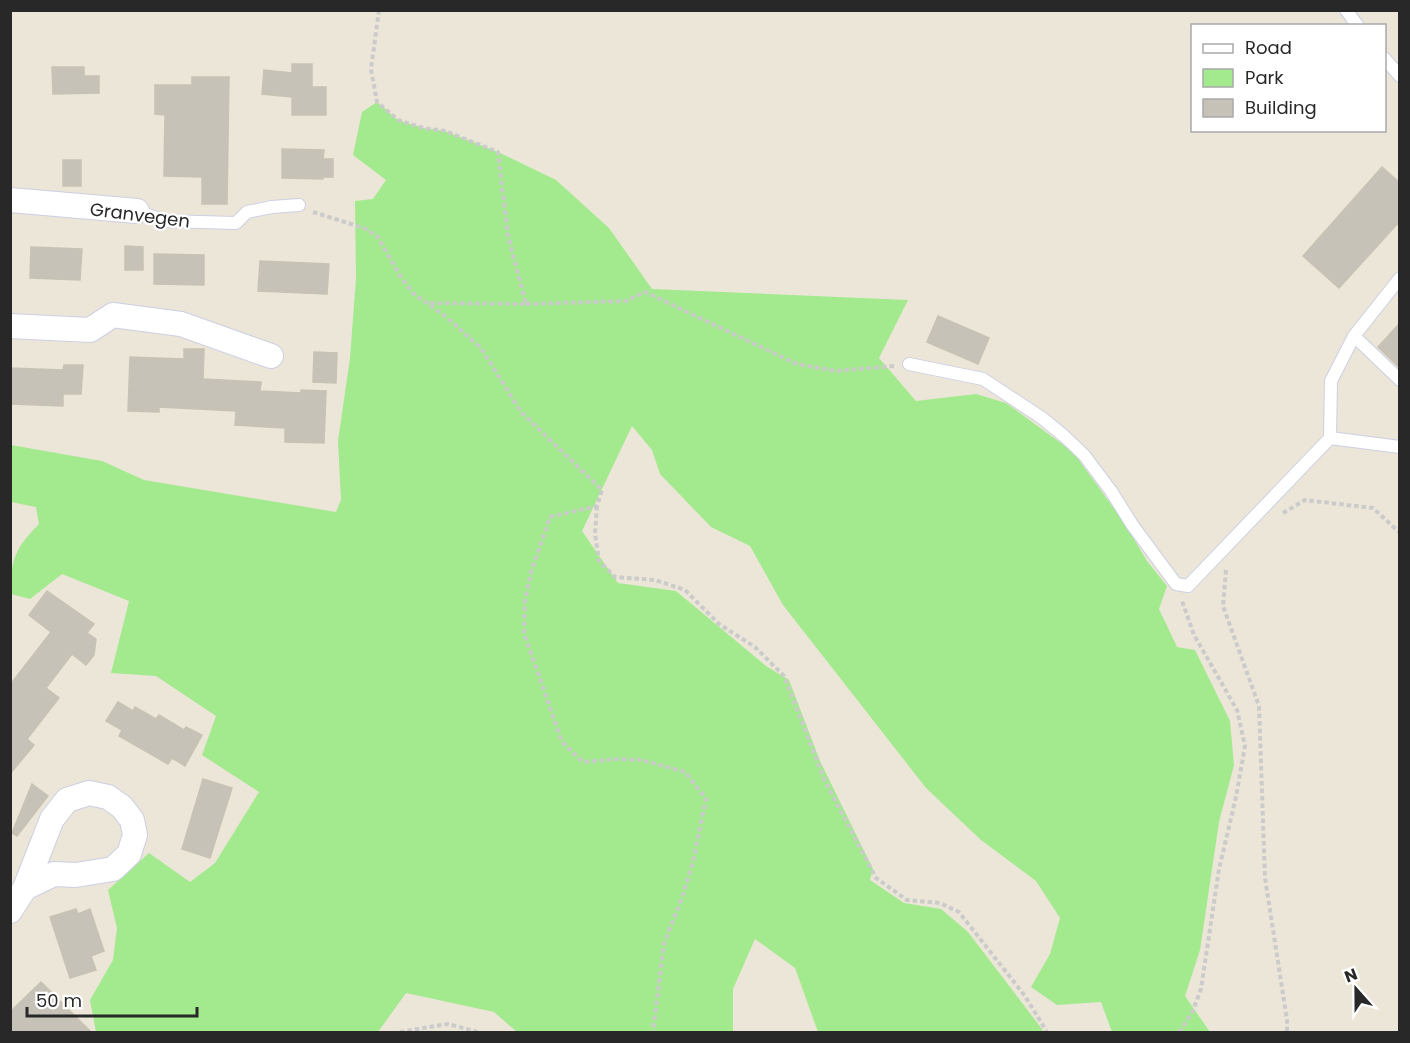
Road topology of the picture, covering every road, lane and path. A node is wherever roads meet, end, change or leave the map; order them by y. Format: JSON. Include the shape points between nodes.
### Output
{"nodes":[{"id":1,"x":379,"y":10,"type":"edge"},
{"id":2,"x":1346,"y":10,"type":"edge"},
{"id":3,"x":1356,"y":24,"type":"edge"},
{"id":4,"x":1386,"y":60,"type":"edge"},
{"id":5,"x":1400,"y":76,"type":"edge"},
{"id":6,"x":10,"y":200,"type":"edge"},
{"id":7,"x":299,"y":205,"type":"joint"},
{"id":8,"x":137,"y":211,"type":"joint"},
{"id":9,"x":1400,"y":278,"type":"edge"},
{"id":10,"x":426,"y":303,"type":"junction"},
{"id":11,"x":526,"y":304,"type":"junction"},
{"id":12,"x":10,"y":326,"type":"edge"},
{"id":13,"x":1354,"y":336,"type":"junction"},
{"id":14,"x":271,"y":356,"type":"dead end"},
{"id":15,"x":909,"y":364,"type":"joint"},
{"id":16,"x":1400,"y":380,"type":"edge"},
{"id":17,"x":1330,"y":438,"type":"junction"},
{"id":18,"x":1400,"y":447,"type":"edge"},
{"id":19,"x":597,"y":506,"type":"junction"},
{"id":20,"x":1276,"y":518,"type":"dead end"},
{"id":21,"x":1400,"y":533,"type":"edge"},
{"id":22,"x":1227,"y":547,"type":"junction"},
{"id":23,"x":1176,"y":584,"type":"junction"},
{"id":24,"x":25,"y":888,"type":"junction"},
{"id":25,"x":10,"y":910,"type":"edge"},
{"id":26,"x":400,"y":1032,"type":"edge"},
{"id":27,"x":478,"y":1032,"type":"edge"},
{"id":28,"x":653,"y":1032,"type":"edge"},
{"id":29,"x":1047,"y":1032,"type":"edge"},
{"id":30,"x":1179,"y":1032,"type":"edge"},
{"id":31,"x":1287,"y":1032,"type":"edge"}],
"edges":[{"from":1,"to":11,"type":"path","via":[[370,69],[377,102],[398,120],[445,131],[498,152],[508,236]]},
{"from":2,"to":3,"type":"lane"},
{"from":4,"to":5,"type":"lane"},
{"from":6,"to":8,"type":"street","name":"Granvegen"},
{"from":7,"to":8,"type":"lane","name":"Granvegen","via":[[247,212],[236,223],[165,221]]},
{"from":7,"to":10,"type":"path","via":[[377,236],[402,279]]},
{"from":9,"to":13,"type":"lane"},
{"from":10,"to":11,"type":"path"},
{"from":10,"to":19,"type":"path","via":[[481,348],[521,412],[602,490]]},
{"from":11,"to":15,"type":"path","via":[[626,301],[645,292],[797,364],[836,371]]},
{"from":12,"to":14,"type":"street","via":[[90,330],[113,315],[182,324]]},
{"from":13,"to":16,"type":"lane"},
{"from":13,"to":17,"type":"lane","via":[[1331,381]]},
{"from":15,"to":23,"type":"lane","via":[[982,378],[1056,430],[1084,455]]},
{"from":17,"to":18,"type":"lane"},
{"from":17,"to":22,"type":"lane"},
{"from":19,"to":28,"type":"path","via":[[550,517],[531,572],[524,633],[562,742],[583,762],[642,760],[685,772],[706,799],[693,862],[664,943]]},
{"from":19,"to":29,"type":"path","via":[[595,534],[599,561],[615,577],[655,580],[685,590],[719,624],[755,647],[784,676],[825,781],[876,878],[907,900],[940,903],[959,912],[1025,996]]},
{"from":20,"to":21,"type":"path","via":[[1305,500],[1373,508]]},
{"from":22,"to":23,"type":"lane","via":[[1188,586]]},
{"from":22,"to":31,"type":"path","via":[[1223,606],[1259,706],[1265,878]]},
{"from":23,"to":30,"type":"path","via":[[1194,635],[1237,710],[1245,746],[1219,869],[1201,989]]},
{"from":24,"to":24,"type":"street","via":[[52,819],[67,800],[89,793],[108,797],[132,820],[135,835],[129,854],[113,869],[76,875],[54,873]]},
{"from":24,"to":25,"type":"street"},
{"from":26,"to":27,"type":"path","via":[[448,1024]]}]}
